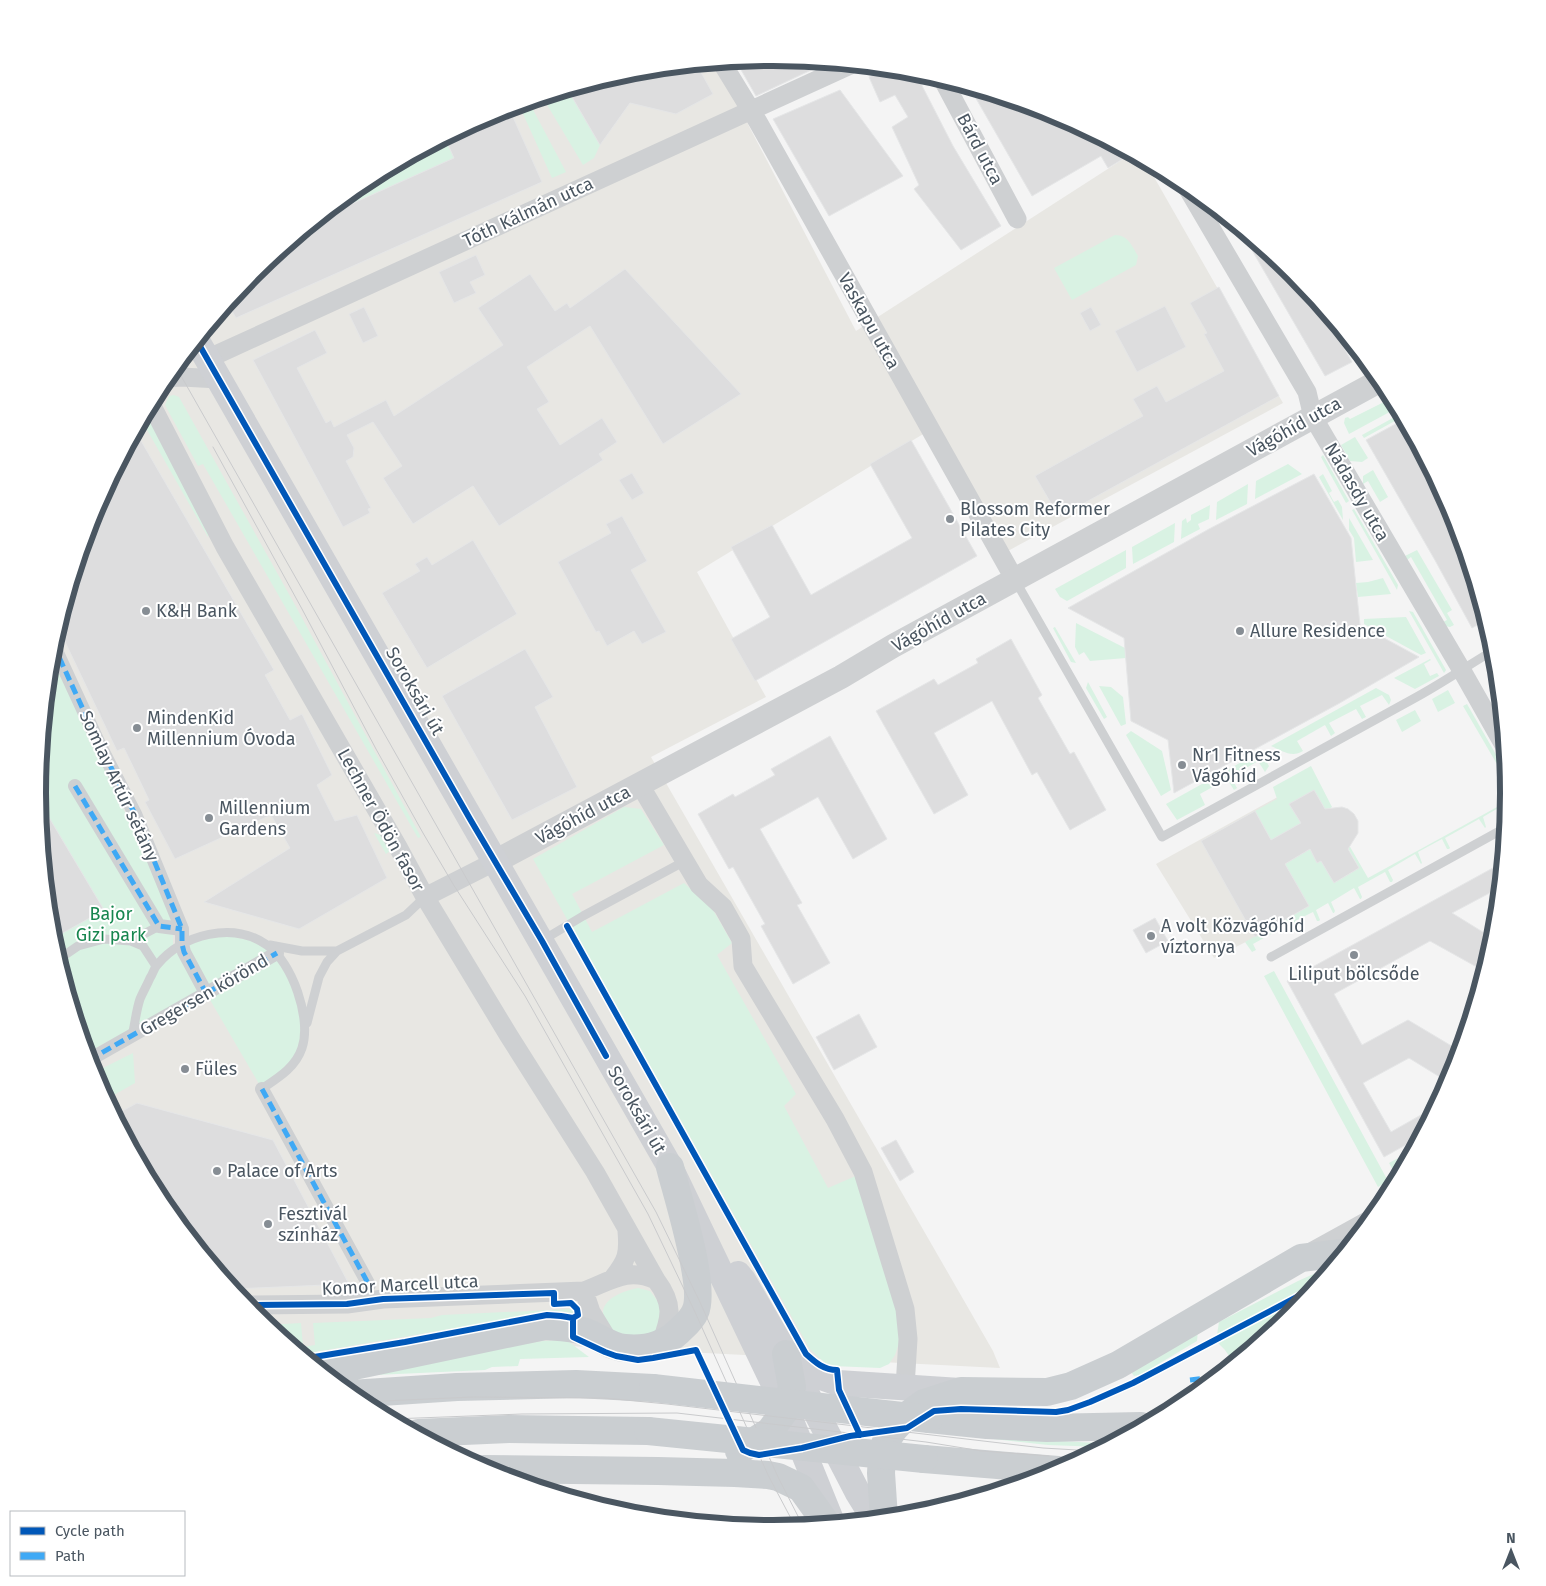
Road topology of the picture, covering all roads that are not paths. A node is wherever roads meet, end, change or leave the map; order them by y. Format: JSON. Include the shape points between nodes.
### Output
{"nodes":[{"id":1,"x":726,"y":68,"type":"edge"},
{"id":2,"x":840,"y":70,"type":"edge"},
{"id":3,"x":947,"y":88,"type":"edge"},
{"id":4,"x":751,"y":110,"type":"junction"},
{"id":5,"x":1196,"y":202,"type":"edge"},
{"id":6,"x":1017,"y":219,"type":"dead end"},
{"id":7,"x":208,"y":360,"type":"edge"},
{"id":8,"x":181,"y":372,"type":"edge"},
{"id":9,"x":1374,"y":384,"type":"edge"},
{"id":10,"x":155,"y":412,"type":"edge"},
{"id":11,"x":1313,"y":417,"type":"junction"},
{"id":12,"x":1015,"y":580,"type":"junction"},
{"id":13,"x":1487,"y":654,"type":"edge"},
{"id":14,"x":59,"y":657,"type":"edge"},
{"id":15,"x":1461,"y":669,"type":"junction"},
{"id":16,"x":1497,"y":733,"type":"edge"},
{"id":17,"x":640,"y":784,"type":"junction"},
{"id":18,"x":75,"y":786,"type":"dead end"},
{"id":19,"x":1498,"y":832,"type":"edge"},
{"id":20,"x":496,"y":861,"type":"junction"},
{"id":21,"x":685,"y":861,"type":"junction"},
{"id":22,"x":425,"y":897,"type":"junction"},
{"id":23,"x":159,"y":926,"type":"junction"},
{"id":24,"x":182,"y":929,"type":"junction"},
{"id":25,"x":131,"y":941,"type":"junction"},
{"id":26,"x":542,"y":941,"type":"junction"},
{"id":27,"x":182,"y":944,"type":"junction"},
{"id":28,"x":272,"y":949,"type":"junction"},
{"id":29,"x":337,"y":951,"type":"junction"},
{"id":30,"x":65,"y":955,"type":"edge"},
{"id":31,"x":1271,"y":957,"type":"dead end"},
{"id":32,"x":156,"y":966,"type":"junction"},
{"id":33,"x":206,"y":993,"type":"junction"},
{"id":34,"x":305,"y":1030,"type":"junction"},
{"id":35,"x":132,"y":1036,"type":"junction"},
{"id":36,"x":96,"y":1056,"type":"edge"},
{"id":37,"x":264,"y":1087,"type":"joint"},
{"id":38,"x":670,"y":1167,"type":"junction"},
{"id":39,"x":627,"y":1228,"type":"junction"},
{"id":40,"x":1355,"y":1228,"type":"edge"},
{"id":41,"x":701,"y":1229,"type":"junction"},
{"id":42,"x":1334,"y":1254,"type":"edge"},
{"id":43,"x":1301,"y":1258,"type":"junction"},
{"id":44,"x":613,"y":1278,"type":"junction"},
{"id":45,"x":656,"y":1280,"type":"junction"},
{"id":46,"x":369,"y":1286,"type":"dead end"},
{"id":47,"x":584,"y":1291,"type":"junction"},
{"id":48,"x":257,"y":1305,"type":"edge"},
{"id":49,"x":661,"y":1343,"type":"junction"},
{"id":50,"x":610,"y":1344,"type":"junction"},
{"id":51,"x":786,"y":1354,"type":"junction"},
{"id":52,"x":332,"y":1371,"type":"edge"},
{"id":53,"x":905,"y":1379,"type":"junction"},
{"id":54,"x":960,"y":1391,"type":"junction"},
{"id":55,"x":364,"y":1393,"type":"edge"},
{"id":56,"x":786,"y":1408,"type":"junction"},
{"id":57,"x":1128,"y":1426,"type":"edge"},
{"id":58,"x":429,"y":1432,"type":"edge"},
{"id":59,"x":1039,"y":1468,"type":"edge"},
{"id":60,"x":509,"y":1469,"type":"edge"},
{"id":61,"x":658,"y":1471,"type":"junction"},
{"id":62,"x":884,"y":1511,"type":"edge"},
{"id":63,"x":871,"y":1513,"type":"edge"},
{"id":64,"x":830,"y":1517,"type":"edge"},
{"id":65,"x":822,"y":1518,"type":"edge"}],
"edges":[{"from":1,"to":4,"type":"street","name":"Vaskapu utca"},
{"from":2,"to":4,"type":"street","name":"Tóth Kálmán utca"},
{"from":3,"to":6,"type":"street","name":"Bárd utca"},
{"from":4,"to":7,"type":"street","name":"Tóth Kálmán utca"},
{"from":4,"to":12,"type":"street","name":"Vaskapu utca"},
{"from":5,"to":11,"type":"street","name":"Nádasdy utca","via":[[1307,392]]},
{"from":7,"to":8,"type":"street"},
{"from":7,"to":20,"type":"main road","name":"Soroksári út"},
{"from":9,"to":11,"type":"street","name":"Vágóhíd utca"},
{"from":10,"to":22,"type":"street","name":"Lechner Ödön fasor","via":[[226,547]]},
{"from":11,"to":12,"type":"street","name":"Vágóhíd utca"},
{"from":11,"to":15,"type":"street","name":"Nádasdy utca"},
{"from":12,"to":15,"type":"lane","via":[[1162,837],[1413,700]]},
{"from":12,"to":17,"type":"street","name":"Vágóhíd utca"},
{"from":13,"to":15,"type":"lane"},
{"from":14,"to":24,"type":"street","name":"Somlay Artúr sétány","via":[[136,814]]},
{"from":15,"to":16,"type":"street","name":"Nádasdy utca"},
{"from":17,"to":20,"type":"street","name":"Vágóhíd utca"},
{"from":17,"to":21,"type":"street"},
{"from":18,"to":23,"type":"street","name":"Somlay Artúr sétány"},
{"from":19,"to":31,"type":"lane"},
{"from":20,"to":22,"type":"street"},
{"from":20,"to":26,"type":"main road","name":"Soroksári út"},
{"from":21,"to":26,"type":"lane"},
{"from":21,"to":53,"type":"street","via":[[699,886],[722,907],[741,939],[743,966],[863,1172],[905,1310],[908,1339]]},
{"from":22,"to":29,"type":"lane","via":[[406,915]]},
{"from":22,"to":39,"type":"street","name":"Lechner Ödön fasor"},
{"from":23,"to":24,"type":"street"},
{"from":23,"to":25,"type":"lane"},
{"from":24,"to":27,"type":"street","name":"Somlay Artúr sétány"},
{"from":25,"to":30,"type":"lane","via":[[104,939],[78,946]]},
{"from":25,"to":32,"type":"lane","via":[[143,946]]},
{"from":26,"to":38,"type":"main road","name":"Soroksári út"},
{"from":27,"to":28,"type":"lane","name":"Gregersen körönd","via":[[216,933],[234,933],[251,936]]},
{"from":27,"to":32,"type":"lane","name":"Gregersen körönd"},
{"from":27,"to":33,"type":"street","name":"Somlay Artúr sétány"},
{"from":28,"to":29,"type":"lane"},
{"from":28,"to":33,"type":"street","name":"Gregersen körönd"},
{"from":28,"to":34,"type":"lane","name":"Gregersen körönd","via":[[298,993]]},
{"from":29,"to":34,"type":"lane","via":[[319,977]]},
{"from":32,"to":35,"type":"lane","name":"Gregersen körönd","via":[[140,998]]},
{"from":33,"to":35,"type":"street","name":"Gregersen körönd"},
{"from":34,"to":37,"type":"lane","name":"Gregersen körönd","via":[[302,1048],[295,1061],[285,1074]]},
{"from":35,"to":36,"type":"street","name":"Gregersen körönd"},
{"from":37,"to":46,"type":"street"},
{"from":38,"to":41,"type":"main road","name":"Soroksári út"},
{"from":38,"to":49,"type":"main road","via":[[698,1278],[699,1300],[688,1322]]},
{"from":39,"to":44,"type":"street","via":[[628,1249]]},
{"from":39,"to":45,"type":"street","name":"Lechner Ödön fasor"},
{"from":40,"to":43,"type":"street"},
{"from":41,"to":51,"type":"main road","name":"Soroksári út","via":[[743,1280]]},
{"from":41,"to":56,"type":"main road","name":"Soroksári út"},
{"from":42,"to":43,"type":"main road"},
{"from":43,"to":54,"type":"main road","via":[[1118,1365],[1071,1386],[1047,1392]]},
{"from":44,"to":45,"type":"street","name":"Komor Marcell utca","via":[[630,1274]]},
{"from":44,"to":47,"type":"street","name":"Komor Marcell utca"},
{"from":45,"to":49,"type":"street","name":"Lechner Ödön fasor","via":[[670,1306],[669,1322]]},
{"from":47,"to":48,"type":"street","name":"Komor Marcell utca","via":[[383,1299],[347,1304]]},
{"from":47,"to":50,"type":"street","via":[[591,1312]]},
{"from":49,"to":50,"type":"main road","via":[[650,1348],[622,1348]]},
{"from":50,"to":52,"type":"main road","via":[[573,1328],[545,1326]]},
{"from":51,"to":53,"type":"main road","via":[[810,1373],[838,1383]]},
{"from":51,"to":56,"type":"main road","via":[[792,1387]]},
{"from":51,"to":63,"type":"main road","name":"Soroksári út"},
{"from":53,"to":54,"type":"main road"},
{"from":54,"to":62,"type":"main road","via":[[924,1403],[894,1428],[882,1457]]},
{"from":55,"to":57,"type":"main road","bridge":true,"via":[[576,1384],[653,1388],[987,1425]]},
{"from":56,"to":61,"type":"main road","via":[[770,1431],[744,1450]]},
{"from":56,"to":64,"type":"main road","name":"Soroksári út"},
{"from":58,"to":59,"type":"main road","bridge":true,"via":[[509,1428],[648,1431]]},
{"from":60,"to":61,"type":"main road"},
{"from":61,"to":65,"type":"main road","via":[[735,1472],[778,1477],[801,1488]]}]}
